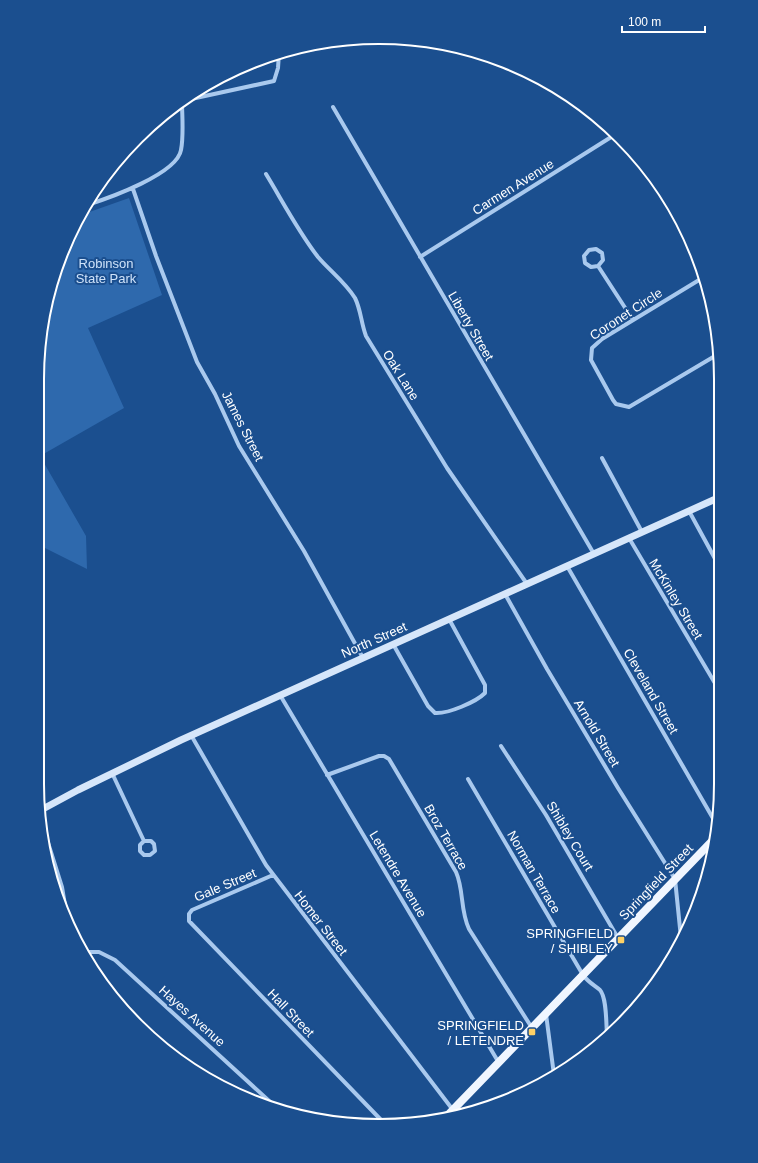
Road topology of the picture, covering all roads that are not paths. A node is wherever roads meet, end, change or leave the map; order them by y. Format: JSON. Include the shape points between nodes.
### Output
{"nodes":[{"id":1,"x":279,"y":59,"type":"edge"},
{"id":2,"x":197,"y":98,"type":"edge"},
{"id":3,"x":333,"y":107,"type":"dead end"},
{"id":4,"x":182,"y":108,"type":"edge"},
{"id":5,"x":611,"y":137,"type":"edge"},
{"id":6,"x":266,"y":174,"type":"dead end"},
{"id":7,"x":132,"y":189,"type":"junction"},
{"id":8,"x":94,"y":202,"type":"edge"},
{"id":9,"x":420,"y":257,"type":"junction"},
{"id":10,"x":598,"y":266,"type":"junction"},
{"id":11,"x":699,"y":280,"type":"edge"},
{"id":12,"x":633,"y":320,"type":"junction"},
{"id":13,"x":713,"y":357,"type":"edge"},
{"id":14,"x":602,"y":458,"type":"dead end"},
{"id":15,"x":714,"y":500,"type":"edge"},
{"id":16,"x":689,"y":511,"type":"junction"},
{"id":17,"x":642,"y":532,"type":"junction"},
{"id":18,"x":629,"y":538,"type":"junction"},
{"id":19,"x":594,"y":554,"type":"junction"},
{"id":20,"x":714,"y":557,"type":"edge"},
{"id":21,"x":567,"y":566,"type":"junction"},
{"id":22,"x":527,"y":584,"type":"junction"},
{"id":23,"x":505,"y":594,"type":"junction"},
{"id":24,"x":449,"y":619,"type":"junction"},
{"id":25,"x":393,"y":644,"type":"junction"},
{"id":26,"x":363,"y":658,"type":"junction"},
{"id":27,"x":714,"y":682,"type":"edge"},
{"id":28,"x":280,"y":695,"type":"junction"},
{"id":29,"x":191,"y":735,"type":"junction"},
{"id":30,"x":501,"y":746,"type":"dead end"},
{"id":31,"x":112,"y":774,"type":"junction"},
{"id":32,"x":327,"y":774,"type":"junction"},
{"id":33,"x":468,"y":779,"type":"dead end"},
{"id":34,"x":45,"y":808,"type":"edge"},
{"id":35,"x":712,"y":817,"type":"edge"},
{"id":36,"x":144,"y":841,"type":"dead end"},
{"id":37,"x":708,"y":846,"type":"edge"},
{"id":38,"x":50,"y":849,"type":"edge"},
{"id":39,"x":273,"y":876,"type":"junction"},
{"id":40,"x":675,"y":879,"type":"junction"},
{"id":41,"x":63,"y":896,"type":"edge"},
{"id":42,"x":188,"y":916,"type":"joint"},
{"id":43,"x":680,"y":929,"type":"edge"},
{"id":44,"x":618,"y":938,"type":"junction"},
{"id":45,"x":89,"y":952,"type":"edge"},
{"id":46,"x":583,"y":975,"type":"junction"},
{"id":47,"x":546,"y":1014,"type":"junction"},
{"id":48,"x":532,"y":1029,"type":"junction"},
{"id":49,"x":607,"y":1030,"type":"edge"},
{"id":50,"x":499,"y":1063,"type":"junction"},
{"id":51,"x":553,"y":1070,"type":"edge"},
{"id":52,"x":268,"y":1100,"type":"edge"},
{"id":53,"x":452,"y":1111,"type":"edge"},
{"id":54,"x":449,"y":1112,"type":"edge"},
{"id":55,"x":380,"y":1119,"type":"edge"}],
"edges":[{"from":1,"to":2,"type":"street","via":[[274,81]]},
{"from":3,"to":9,"type":"street","name":"Liberty Street"},
{"from":4,"to":7,"type":"street","via":[[181,151],[175,162]]},
{"from":5,"to":9,"type":"street","name":"Carmen Avenue"},
{"from":6,"to":22,"type":"street","name":"Oak Lane","via":[[311,247],[350,291],[361,312],[366,336],[447,468]]},
{"from":7,"to":8,"type":"street"},
{"from":7,"to":26,"type":"street","name":"James Street","via":[[197,362],[239,446],[301,545]]},
{"from":9,"to":19,"type":"street","name":"Liberty Street"},
{"from":10,"to":10,"type":"street","via":[[602,260],[602,253],[596,249],[588,250],[584,256],[585,263],[591,267]]},
{"from":10,"to":12,"type":"street"},
{"from":11,"to":12,"type":"street","name":"Coronet Circle"},
{"from":12,"to":13,"type":"street","name":"Coronet Circle","via":[[592,348],[591,360],[594,366],[616,404],[622,407],[633,406]]},
{"from":14,"to":17,"type":"street"},
{"from":15,"to":16,"type":"main road","name":"North Street"},
{"from":16,"to":17,"type":"main road","name":"North Street"},
{"from":16,"to":20,"type":"street"},
{"from":17,"to":18,"type":"main road","name":"North Street"},
{"from":18,"to":19,"type":"main road","name":"North Street"},
{"from":18,"to":27,"type":"street","name":"McKinley Street"},
{"from":19,"to":21,"type":"main road","name":"North Street"},
{"from":21,"to":22,"type":"main road","name":"North Street"},
{"from":21,"to":35,"type":"street","name":"Cleveland Street"},
{"from":22,"to":23,"type":"main road","name":"North Street"},
{"from":23,"to":24,"type":"main road","name":"North Street"},
{"from":23,"to":40,"type":"street","name":"Arnold Street","via":[[547,669]]},
{"from":24,"to":25,"type":"main road","name":"North Street"},
{"from":24,"to":25,"type":"street","via":[[485,685],[485,693],[477,699],[446,712],[435,713]]},
{"from":25,"to":26,"type":"main road","name":"North Street"},
{"from":26,"to":28,"type":"main road","name":"North Street"},
{"from":28,"to":29,"type":"main road","name":"North Street"},
{"from":28,"to":32,"type":"street","name":"Letendre Avenue"},
{"from":29,"to":31,"type":"main road","name":"North Street"},
{"from":29,"to":39,"type":"street","name":"Homer Street"},
{"from":30,"to":44,"type":"street","name":"Shibley Court","via":[[546,815]]},
{"from":31,"to":34,"type":"main road","name":"North Street"},
{"from":31,"to":36,"type":"street"},
{"from":32,"to":48,"type":"street","name":"Broz Terrace","via":[[379,756],[389,759],[456,872],[469,929]]},
{"from":32,"to":50,"type":"street","name":"Letendre Avenue"},
{"from":33,"to":46,"type":"street","name":"Norman Terrace"},
{"from":37,"to":40,"type":"main road","name":"Springfield Street"},
{"from":38,"to":41,"type":"street"},
{"from":39,"to":42,"type":"street","name":"Gale Street","via":[[192,910]]},
{"from":39,"to":54,"type":"street","name":"Homer Street"},
{"from":40,"to":43,"type":"street"},
{"from":40,"to":44,"type":"main road","name":"Springfield Street"},
{"from":42,"to":55,"type":"street","name":"Hall Street","via":[[194,928]]},
{"from":44,"to":46,"type":"main road","name":"Springfield Street"},
{"from":45,"to":52,"type":"street","name":"Hayes Avenue","via":[[99,952],[112,957]]},
{"from":46,"to":47,"type":"main road","name":"Springfield Street"},
{"from":46,"to":49,"type":"street","name":"Norman Terrace","via":[[602,993]]},
{"from":47,"to":48,"type":"main road","name":"Springfield Street"},
{"from":47,"to":51,"type":"street"},
{"from":48,"to":50,"type":"main road","name":"Springfield Street"},
{"from":50,"to":53,"type":"main road","name":"Springfield Street"}]}
